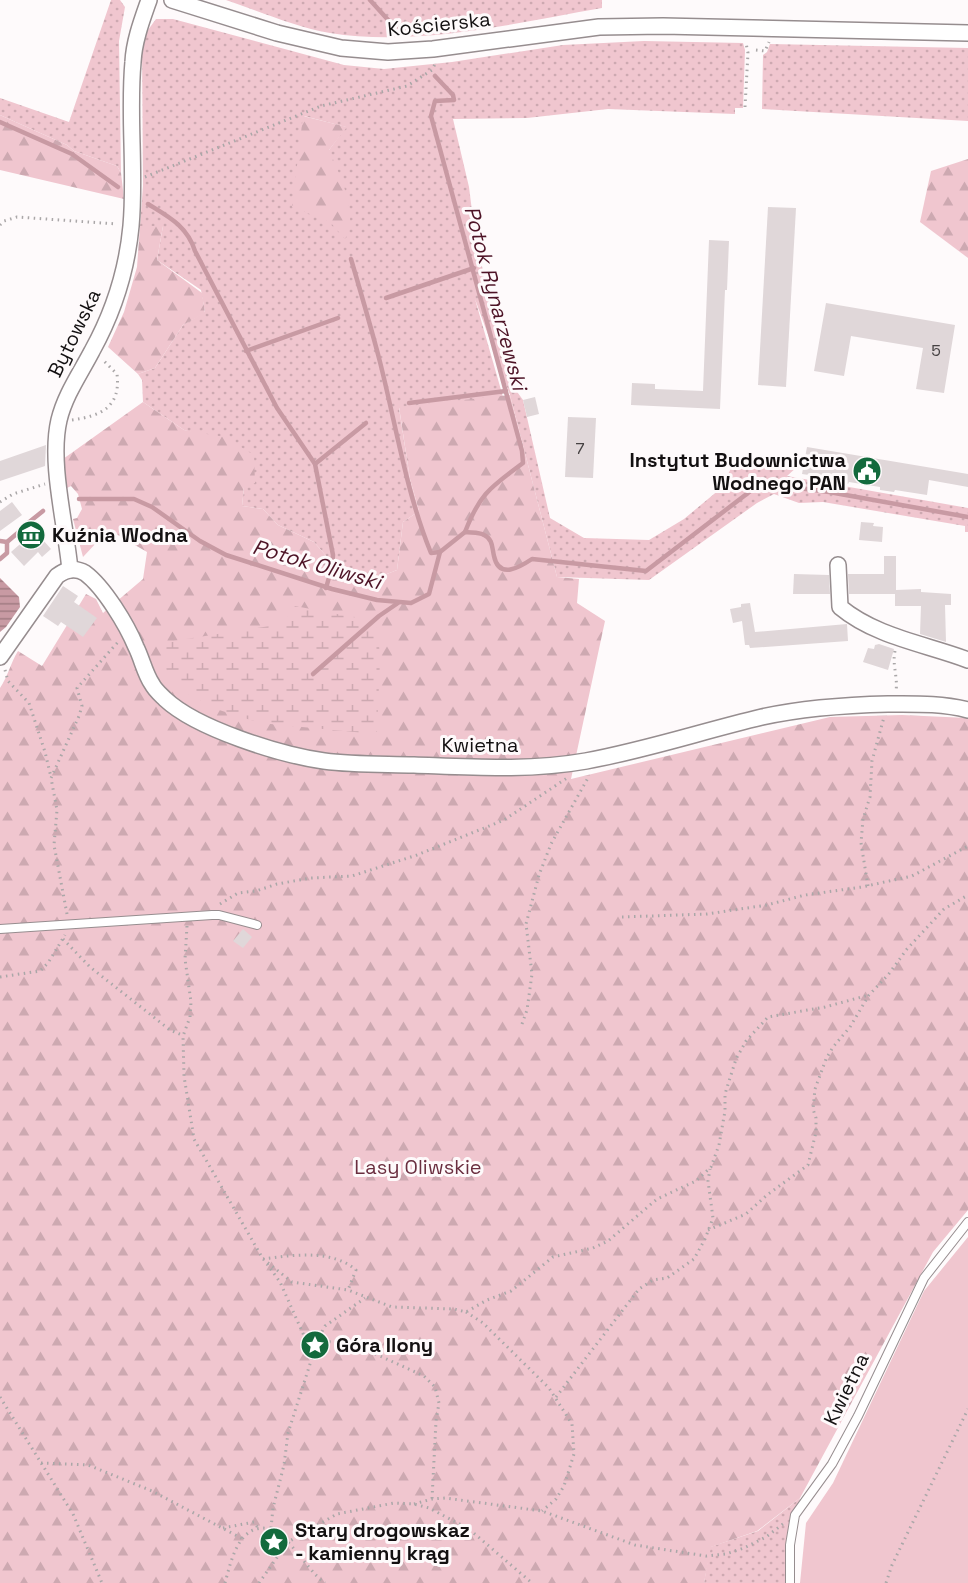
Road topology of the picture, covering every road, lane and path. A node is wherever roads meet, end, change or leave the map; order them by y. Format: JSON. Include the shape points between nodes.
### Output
{"nodes":[{"id":1,"x":149,"y":0,"type":"edge"},
{"id":2,"x":172,"y":0,"type":"edge"},
{"id":3,"x":968,"y":33,"type":"edge"},
{"id":4,"x":743,"y":39,"type":"dead end"},
{"id":5,"x":436,"y":54,"type":"dead end"},
{"id":6,"x":745,"y":107,"type":"dead end"},
{"id":7,"x":131,"y":177,"type":"junction"},
{"id":8,"x":0,"y":225,"type":"edge"},
{"id":9,"x":131,"y":225,"type":"junction"},
{"id":10,"x":93,"y":350,"type":"junction"},
{"id":11,"x":59,"y":422,"type":"junction"},
{"id":12,"x":54,"y":486,"type":"junction"},
{"id":13,"x":0,"y":502,"type":"edge"},
{"id":14,"x":838,"y":565,"type":"dead end"},
{"id":15,"x":70,"y":570,"type":"junction"},
{"id":16,"x":128,"y":632,"type":"junction"},
{"id":17,"x":899,"y":638,"type":"junction"},
{"id":18,"x":968,"y":660,"type":"edge"},
{"id":19,"x":2,"y":661,"type":"edge"},
{"id":20,"x":885,"y":705,"type":"junction"},
{"id":21,"x":968,"y":710,"type":"edge"},
{"id":22,"x":599,"y":758,"type":"junction"},
{"id":23,"x":582,"y":762,"type":"junction"},
{"id":24,"x":51,"y":778,"type":"junction"},
{"id":25,"x":968,"y":846,"type":"edge"},
{"id":26,"x":868,"y":886,"type":"junction"},
{"id":27,"x":968,"y":895,"type":"edge"},
{"id":28,"x":212,"y":915,"type":"junction"},
{"id":29,"x":186,"y":916,"type":"junction"},
{"id":30,"x":622,"y":917,"type":"dead end"},
{"id":31,"x":69,"y":924,"type":"junction"},
{"id":32,"x":257,"y":925,"type":"dead end"},
{"id":33,"x":0,"y":929,"type":"edge"},
{"id":34,"x":63,"y":939,"type":"junction"},
{"id":35,"x":0,"y":977,"type":"edge"},
{"id":36,"x":869,"y":995,"type":"junction"},
{"id":37,"x":522,"y":1024,"type":"dead end"},
{"id":38,"x":183,"y":1036,"type":"junction"},
{"id":39,"x":711,"y":1167,"type":"junction"},
{"id":40,"x":968,"y":1222,"type":"edge"},
{"id":41,"x":708,"y":1230,"type":"junction"},
{"id":42,"x":263,"y":1259,"type":"junction"},
{"id":43,"x":348,"y":1290,"type":"junction"},
{"id":44,"x":365,"y":1298,"type":"junction"},
{"id":45,"x":466,"y":1312,"type":"junction"},
{"id":46,"x":318,"y":1339,"type":"junction"},
{"id":47,"x":0,"y":1397,"type":"edge"},
{"id":48,"x":556,"y":1397,"type":"junction"},
{"id":49,"x":968,"y":1409,"type":"edge"},
{"id":50,"x":41,"y":1464,"type":"junction"},
{"id":51,"x":432,"y":1499,"type":"junction"},
{"id":52,"x":414,"y":1504,"type":"junction"},
{"id":53,"x":542,"y":1511,"type":"junction"},
{"id":54,"x":795,"y":1515,"type":"junction"},
{"id":55,"x":258,"y":1528,"type":"junction"},
{"id":56,"x":271,"y":1528,"type":"junction"},
{"id":57,"x":221,"y":1529,"type":"junction"},
{"id":58,"x":243,"y":1539,"type":"junction"},
{"id":59,"x":288,"y":1542,"type":"junction"},
{"id":60,"x":102,"y":1583,"type":"edge"},
{"id":61,"x":225,"y":1583,"type":"edge"},
{"id":62,"x":259,"y":1583,"type":"edge"},
{"id":63,"x":325,"y":1583,"type":"edge"},
{"id":64,"x":532,"y":1583,"type":"edge"},
{"id":65,"x":790,"y":1583,"type":"edge"},
{"id":66,"x":886,"y":1583,"type":"edge"}],
"edges":[{"from":1,"to":7,"type":"street","name":"Bytowska","via":[[133,60]]},
{"from":2,"to":3,"type":"street","name":"Kościerska","via":[[277,33],[340,48],[388,52],[599,27]]},
{"from":4,"to":6,"type":"path","via":[[748,49]]},
{"from":5,"to":7,"type":"path","via":[[432,69],[407,86],[321,106],[159,173]]},
{"from":7,"to":9,"type":"street","name":"Bytowska"},
{"from":8,"to":9,"type":"path","via":[[17,217]]},
{"from":9,"to":10,"type":"street","name":"Bytowska","via":[[118,289]]},
{"from":10,"to":11,"type":"street","name":"Bytowska","via":[[70,390]]},
{"from":10,"to":11,"type":"path","via":[[117,374],[115,398],[105,411],[92,417]]},
{"from":11,"to":12,"type":"street","name":"Bytowska"},
{"from":12,"to":13,"type":"path","via":[[13,494]]},
{"from":12,"to":15,"type":"street","name":"Bytowska","via":[[64,518]]},
{"from":14,"to":17,"type":"street","via":[[840,608],[853,618]]},
{"from":15,"to":16,"type":"street","name":"Kwietna","via":[[84,572],[110,599]]},
{"from":15,"to":19,"type":"street","via":[[57,576]]},
{"from":16,"to":23,"type":"street","name":"Kwietna","via":[[152,684],[167,701],[248,742],[285,753],[353,765],[520,767]]},
{"from":16,"to":24,"type":"path","via":[[77,688],[82,706]]},
{"from":17,"to":18,"type":"street"},
{"from":17,"to":20,"type":"path","via":[[893,662],[898,680],[896,694]]},
{"from":19,"to":24,"type":"path","via":[[8,681],[29,702]]},
{"from":20,"to":21,"type":"street","name":"Kwietna","via":[[927,703]]},
{"from":20,"to":22,"type":"street","name":"Kwietna","via":[[764,717]]},
{"from":20,"to":26,"type":"path","via":[[863,819],[861,843]]},
{"from":22,"to":23,"type":"street","name":"Kwietna"},
{"from":22,"to":37,"type":"path","via":[[550,844],[538,875],[526,924],[532,974]]},
{"from":23,"to":28,"type":"path","via":[[564,782],[504,820],[352,876],[311,878],[238,893],[225,899]]},
{"from":24,"to":31,"type":"path","via":[[57,810],[54,845]]},
{"from":25,"to":26,"type":"path","via":[[912,876]]},
{"from":26,"to":30,"type":"path","via":[[707,914]]},
{"from":27,"to":36,"type":"path","via":[[944,909]]},
{"from":28,"to":29,"type":"lane"},
{"from":28,"to":32,"type":"lane"},
{"from":29,"to":31,"type":"lane"},
{"from":29,"to":38,"type":"path","via":[[185,959],[191,1002]]},
{"from":31,"to":33,"type":"lane"},
{"from":31,"to":34,"type":"path"},
{"from":34,"to":35,"type":"path","via":[[40,971]]},
{"from":34,"to":38,"type":"path","via":[[90,968]]},
{"from":36,"to":39,"type":"path","via":[[768,1017],[746,1041],[730,1075],[719,1145]]},
{"from":36,"to":41,"type":"path","via":[[832,1047],[815,1089],[816,1132],[808,1165],[746,1214]]},
{"from":38,"to":42,"type":"path","via":[[184,1076],[194,1139]]},
{"from":39,"to":41,"type":"path","via":[[708,1182],[713,1218]]},
{"from":39,"to":45,"type":"path","via":[[696,1181],[657,1199],[609,1241],[553,1257],[511,1291]]},
{"from":40,"to":54,"type":"lane","name":"Kwietna","via":[[924,1278],[832,1464]]},
{"from":41,"to":48,"type":"path","via":[[694,1259],[668,1278],[653,1280],[639,1289]]},
{"from":42,"to":43,"type":"path","via":[[292,1282]]},
{"from":42,"to":43,"type":"path","via":[[299,1254],[347,1262],[356,1270]]},
{"from":42,"to":46,"type":"path","via":[[280,1282],[305,1338]]},
{"from":43,"to":44,"type":"path"},
{"from":44,"to":45,"type":"path","via":[[392,1306]]},
{"from":44,"to":46,"type":"path","via":[[325,1326]]},
{"from":45,"to":48,"type":"path","via":[[516,1353]]},
{"from":46,"to":51,"type":"path","via":[[358,1346],[424,1376],[435,1387],[439,1403]]},
{"from":46,"to":56,"type":"path","via":[[288,1433]]},
{"from":47,"to":50,"type":"path"},
{"from":48,"to":53,"type":"path","via":[[572,1424],[574,1454],[564,1486]]},
{"from":49,"to":66,"type":"path"},
{"from":50,"to":57,"type":"path","via":[[88,1465],[152,1491]]},
{"from":50,"to":60,"type":"path","via":[[73,1514]]},
{"from":51,"to":52,"type":"path"},
{"from":51,"to":53,"type":"path"},
{"from":52,"to":59,"type":"path","via":[[394,1503],[337,1514]]},
{"from":52,"to":64,"type":"path","via":[[437,1511],[469,1529]]},
{"from":53,"to":54,"type":"path","via":[[635,1545],[706,1556],[744,1548]]},
{"from":54,"to":65,"type":"lane","name":"Kwietna"},
{"from":55,"to":56,"type":"path"},
{"from":55,"to":57,"type":"path","via":[[250,1521]]},
{"from":55,"to":58,"type":"path"},
{"from":56,"to":59,"type":"path"},
{"from":57,"to":58,"type":"path"},
{"from":58,"to":61,"type":"path"},
{"from":59,"to":62,"type":"path"},
{"from":59,"to":63,"type":"path"}]}
